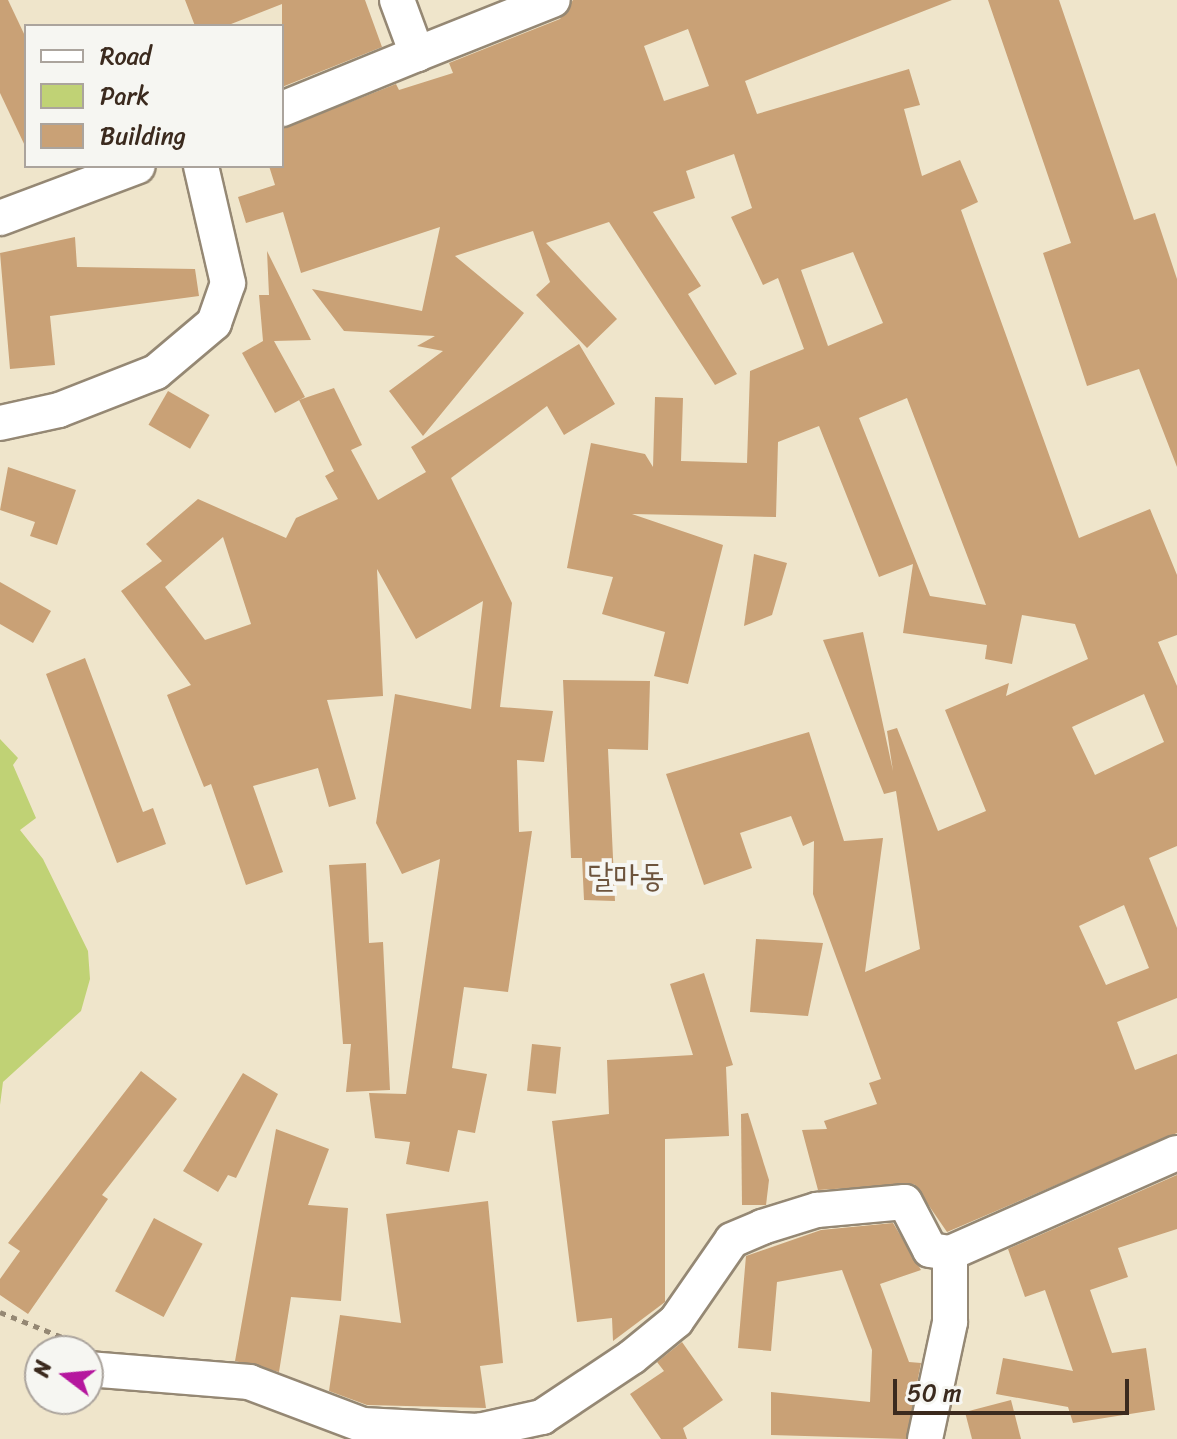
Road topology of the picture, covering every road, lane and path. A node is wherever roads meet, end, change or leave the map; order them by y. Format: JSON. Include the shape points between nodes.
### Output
{"nodes":[{"id":1,"x":397,"y":0,"type":"edge"},
{"id":2,"x":553,"y":0,"type":"edge"},
{"id":3,"x":417,"y":54,"type":"junction"},
{"id":4,"x":284,"y":108,"type":"edge"},
{"id":5,"x":133,"y":168,"type":"edge"},
{"id":6,"x":201,"y":168,"type":"edge"},
{"id":7,"x":0,"y":218,"type":"edge"},
{"id":8,"x":0,"y":423,"type":"edge"},
{"id":9,"x":1177,"y":1153,"type":"edge"},
{"id":10,"x":950,"y":1253,"type":"junction"},
{"id":11,"x":104,"y":1370,"type":"edge"},
{"id":12,"x":476,"y":1435,"type":"edge"},
{"id":13,"x":925,"y":1439,"type":"edge"}],
"edges":[{"from":1,"to":3,"type":"street"},
{"from":2,"to":3,"type":"street"},
{"from":3,"to":4,"type":"street"},
{"from":5,"to":7,"type":"street"},
{"from":6,"to":8,"type":"street","via":[[228,283],[214,323],[156,372],[59,410]]},
{"from":9,"to":10,"type":"street"},
{"from":10,"to":12,"type":"street","via":[[930,1250],[905,1202],[817,1210],[762,1227],[732,1240],[676,1321],[632,1357],[542,1417]]},
{"from":10,"to":13,"type":"street","via":[[950,1322]]},
{"from":11,"to":12,"type":"street","via":[[249,1382],[363,1425]]}]}
